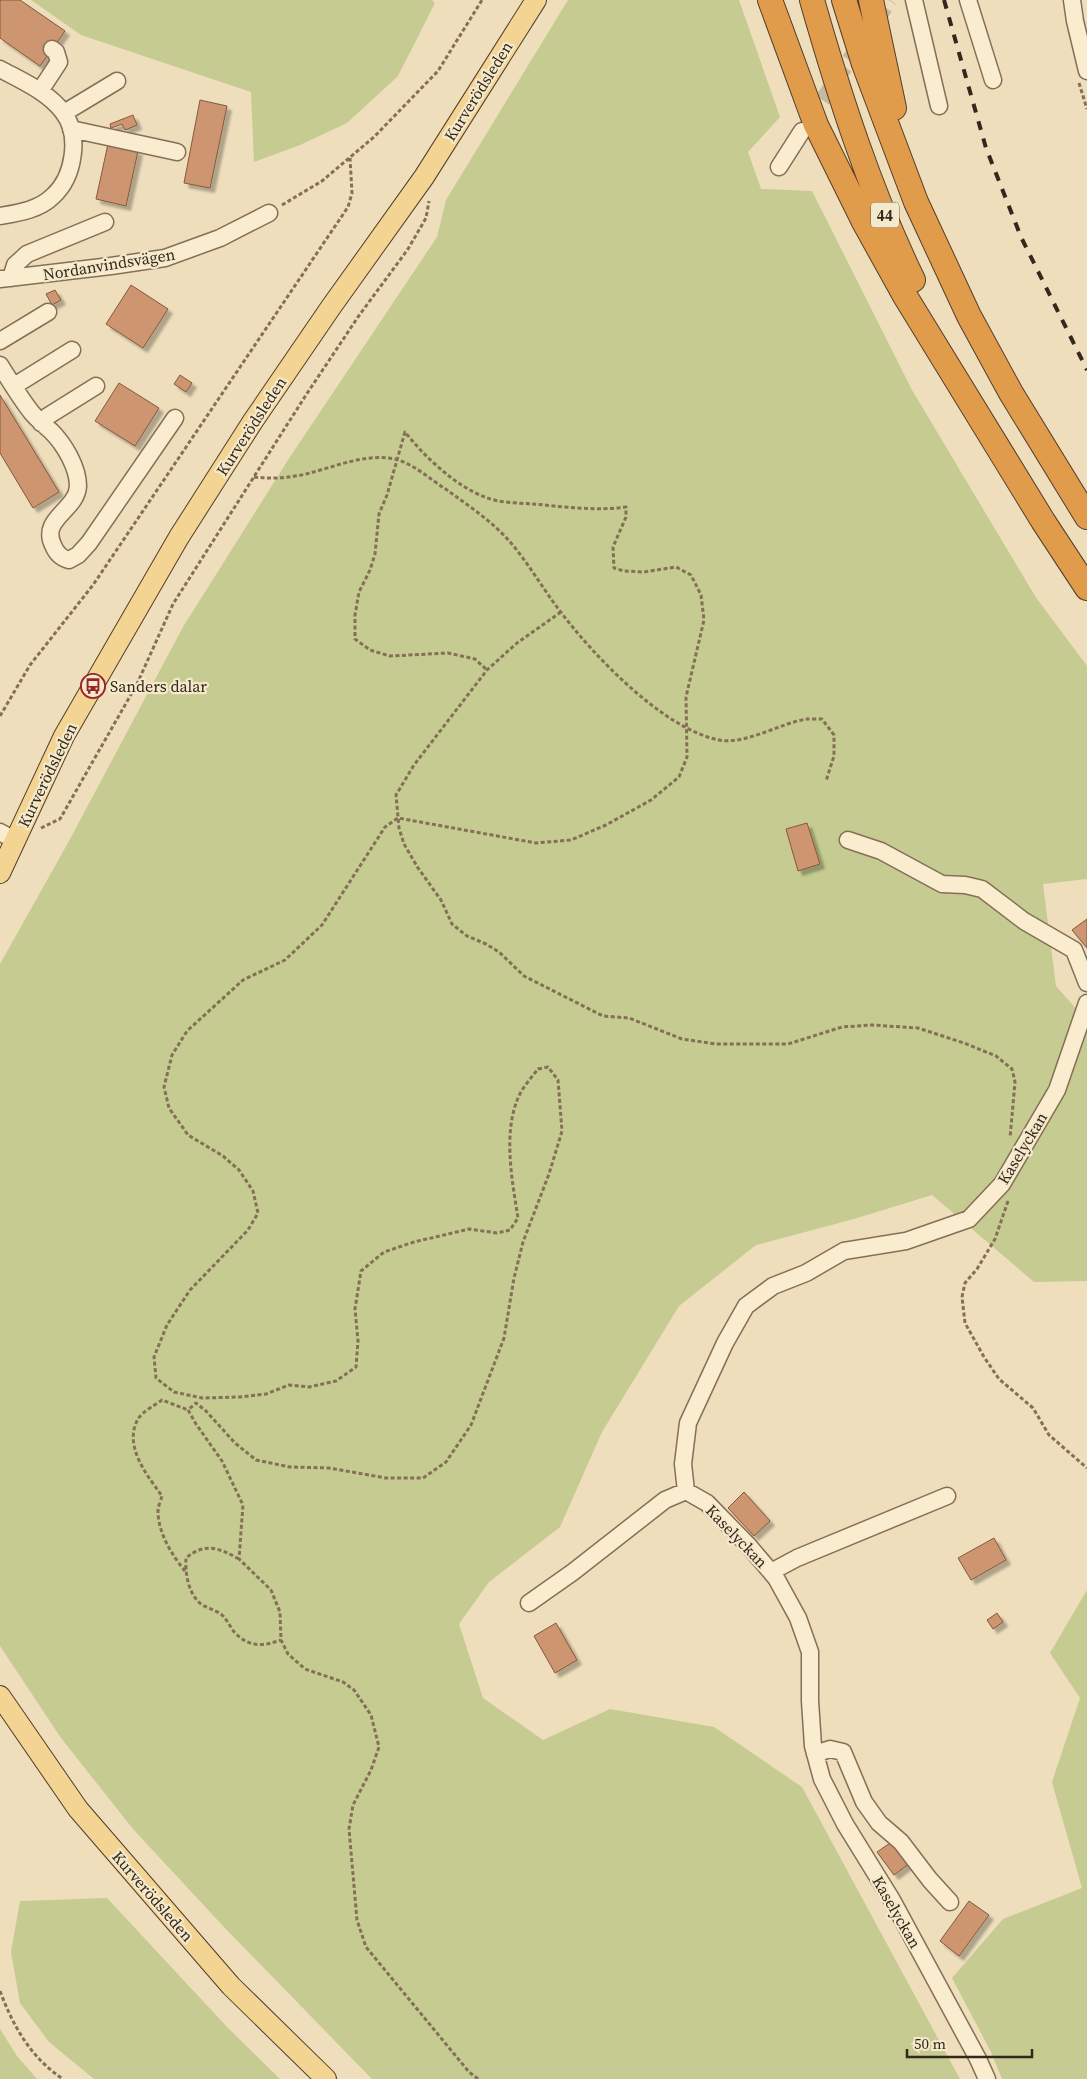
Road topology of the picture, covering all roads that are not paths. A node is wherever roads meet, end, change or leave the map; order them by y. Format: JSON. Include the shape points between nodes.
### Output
{"nodes":[{"id":1,"x":536,"y":0,"type":"edge"},
{"id":2,"x":770,"y":0,"type":"edge"},
{"id":3,"x":812,"y":0,"type":"edge"},
{"id":4,"x":844,"y":0,"type":"edge"},
{"id":5,"x":871,"y":0,"type":"edge"},
{"id":6,"x":914,"y":0,"type":"edge"},
{"id":7,"x":968,"y":0,"type":"edge"},
{"id":8,"x":1072,"y":0,"type":"edge"},
{"id":9,"x":52,"y":49,"type":"dead end"},
{"id":10,"x":0,"y":69,"type":"edge"},
{"id":11,"x":1087,"y":71,"type":"edge"},
{"id":12,"x":993,"y":80,"type":"dead end"},
{"id":13,"x":117,"y":81,"type":"dead end"},
{"id":14,"x":40,"y":91,"type":"junction"},
{"id":15,"x":939,"y":106,"type":"dead end"},
{"id":16,"x":64,"y":113,"type":"junction"},
{"id":17,"x":71,"y":129,"type":"junction"},
{"id":18,"x":802,"y":131,"type":"tunnel mouth"},
{"id":19,"x":177,"y":152,"type":"dead end"},
{"id":20,"x":779,"y":167,"type":"dead end"},
{"id":21,"x":916,"y":202,"type":"junction"},
{"id":22,"x":269,"y":213,"type":"road end"},
{"id":23,"x":0,"y":216,"type":"edge"},
{"id":24,"x":105,"y":222,"type":"dead end"},
{"id":25,"x":6,"y":279,"type":"edge"},
{"id":26,"x":48,"y":312,"type":"dead end"},
{"id":27,"x":0,"y":341,"type":"edge"},
{"id":28,"x":72,"y":350,"type":"dead end"},
{"id":29,"x":0,"y":364,"type":"edge"},
{"id":30,"x":14,"y":386,"type":"junction"},
{"id":31,"x":96,"y":386,"type":"dead end"},
{"id":32,"x":175,"y":418,"type":"dead end"},
{"id":33,"x":983,"y":421,"type":"junction"},
{"id":34,"x":41,"y":423,"type":"junction"},
{"id":35,"x":1087,"y":517,"type":"edge"},
{"id":36,"x":1087,"y":588,"type":"edge"},
{"id":37,"x":8,"y":836,"type":"edge"},
{"id":38,"x":848,"y":840,"type":"dead end"},
{"id":39,"x":0,"y":873,"type":"edge"},
{"id":40,"x":1087,"y":983,"type":"edge"},
{"id":41,"x":1087,"y":1003,"type":"edge"},
{"id":42,"x":686,"y":1491,"type":"junction"},
{"id":43,"x":948,"y":1496,"type":"dead end"},
{"id":44,"x":771,"y":1572,"type":"junction"},
{"id":45,"x":529,"y":1603,"type":"dead end"},
{"id":46,"x":0,"y":1696,"type":"edge"},
{"id":47,"x":815,"y":1754,"type":"junction"},
{"id":48,"x":950,"y":1902,"type":"dead end"},
{"id":49,"x":326,"y":2079,"type":"edge"},
{"id":50,"x":987,"y":2079,"type":"edge"}],
"edges":[{"from":1,"to":37,"type":"main road","name":"Kurverödsleden","via":[[424,177],[320,323],[179,537]]},
{"from":2,"to":33,"type":"highway","via":[[816,125],[864,222],[905,296]]},
{"from":3,"to":33,"type":"highway","number":"44","via":[[859,151],[902,258]]},
{"from":4,"to":21,"type":"highway","number":"44","via":[[867,73]]},
{"from":5,"to":21,"type":"highway"},
{"from":6,"to":15,"type":"street"},
{"from":7,"to":12,"type":"street"},
{"from":8,"to":11,"type":"street"},
{"from":9,"to":14,"type":"street","via":[[59,62]]},
{"from":10,"to":14,"type":"street"},
{"from":13,"to":16,"type":"street"},
{"from":14,"to":16,"type":"street"},
{"from":16,"to":17,"type":"street"},
{"from":17,"to":19,"type":"street"},
{"from":17,"to":23,"type":"street","via":[[72,156],[59,189],[37,206]]},
{"from":18,"to":20,"type":"street"},
{"from":21,"to":35,"type":"highway","number":"44","via":[[968,316]]},
{"from":22,"to":25,"type":"street","name":"Nordanvindsvägen","via":[[220,238],[165,258]]},
{"from":24,"to":25,"type":"street","via":[[27,254]]},
{"from":26,"to":27,"type":"street"},
{"from":28,"to":30,"type":"street"},
{"from":29,"to":30,"type":"street"},
{"from":30,"to":34,"type":"street"},
{"from":31,"to":34,"type":"street"},
{"from":32,"to":34,"type":"street","via":[[89,543],[78,556],[69,560],[56,552],[50,531],[75,496],[77,476],[63,446]]},
{"from":33,"to":36,"type":"highway","number":"44"},
{"from":37,"to":39,"type":"main road","name":"Kurverödsleden"},
{"from":38,"to":40,"type":"street","via":[[881,851],[942,884],[982,889],[1024,921],[1074,950]]},
{"from":41,"to":42,"type":"street","name":"Kaselyckan","via":[[1057,1090],[1002,1184],[969,1219],[906,1241],[844,1251],[806,1274],[773,1286],[746,1306],[724,1343],[688,1423],[683,1464]]},
{"from":42,"to":44,"type":"street","name":"Kaselyckan","via":[[707,1503]]},
{"from":42,"to":45,"type":"street","via":[[665,1500]]},
{"from":43,"to":44,"type":"street","via":[[797,1558]]},
{"from":44,"to":47,"type":"street","name":"Kaselyckan","via":[[798,1618],[810,1652]]},
{"from":46,"to":49,"type":"main road","name":"Kurverödsleden","via":[[91,1824],[231,1986]]},
{"from":47,"to":48,"type":"street","via":[[830,1750],[843,1752],[864,1802],[878,1823],[901,1842]]},
{"from":47,"to":50,"type":"street","name":"Kaselyckan","via":[[822,1778],[845,1824],[892,1900]]}]}
